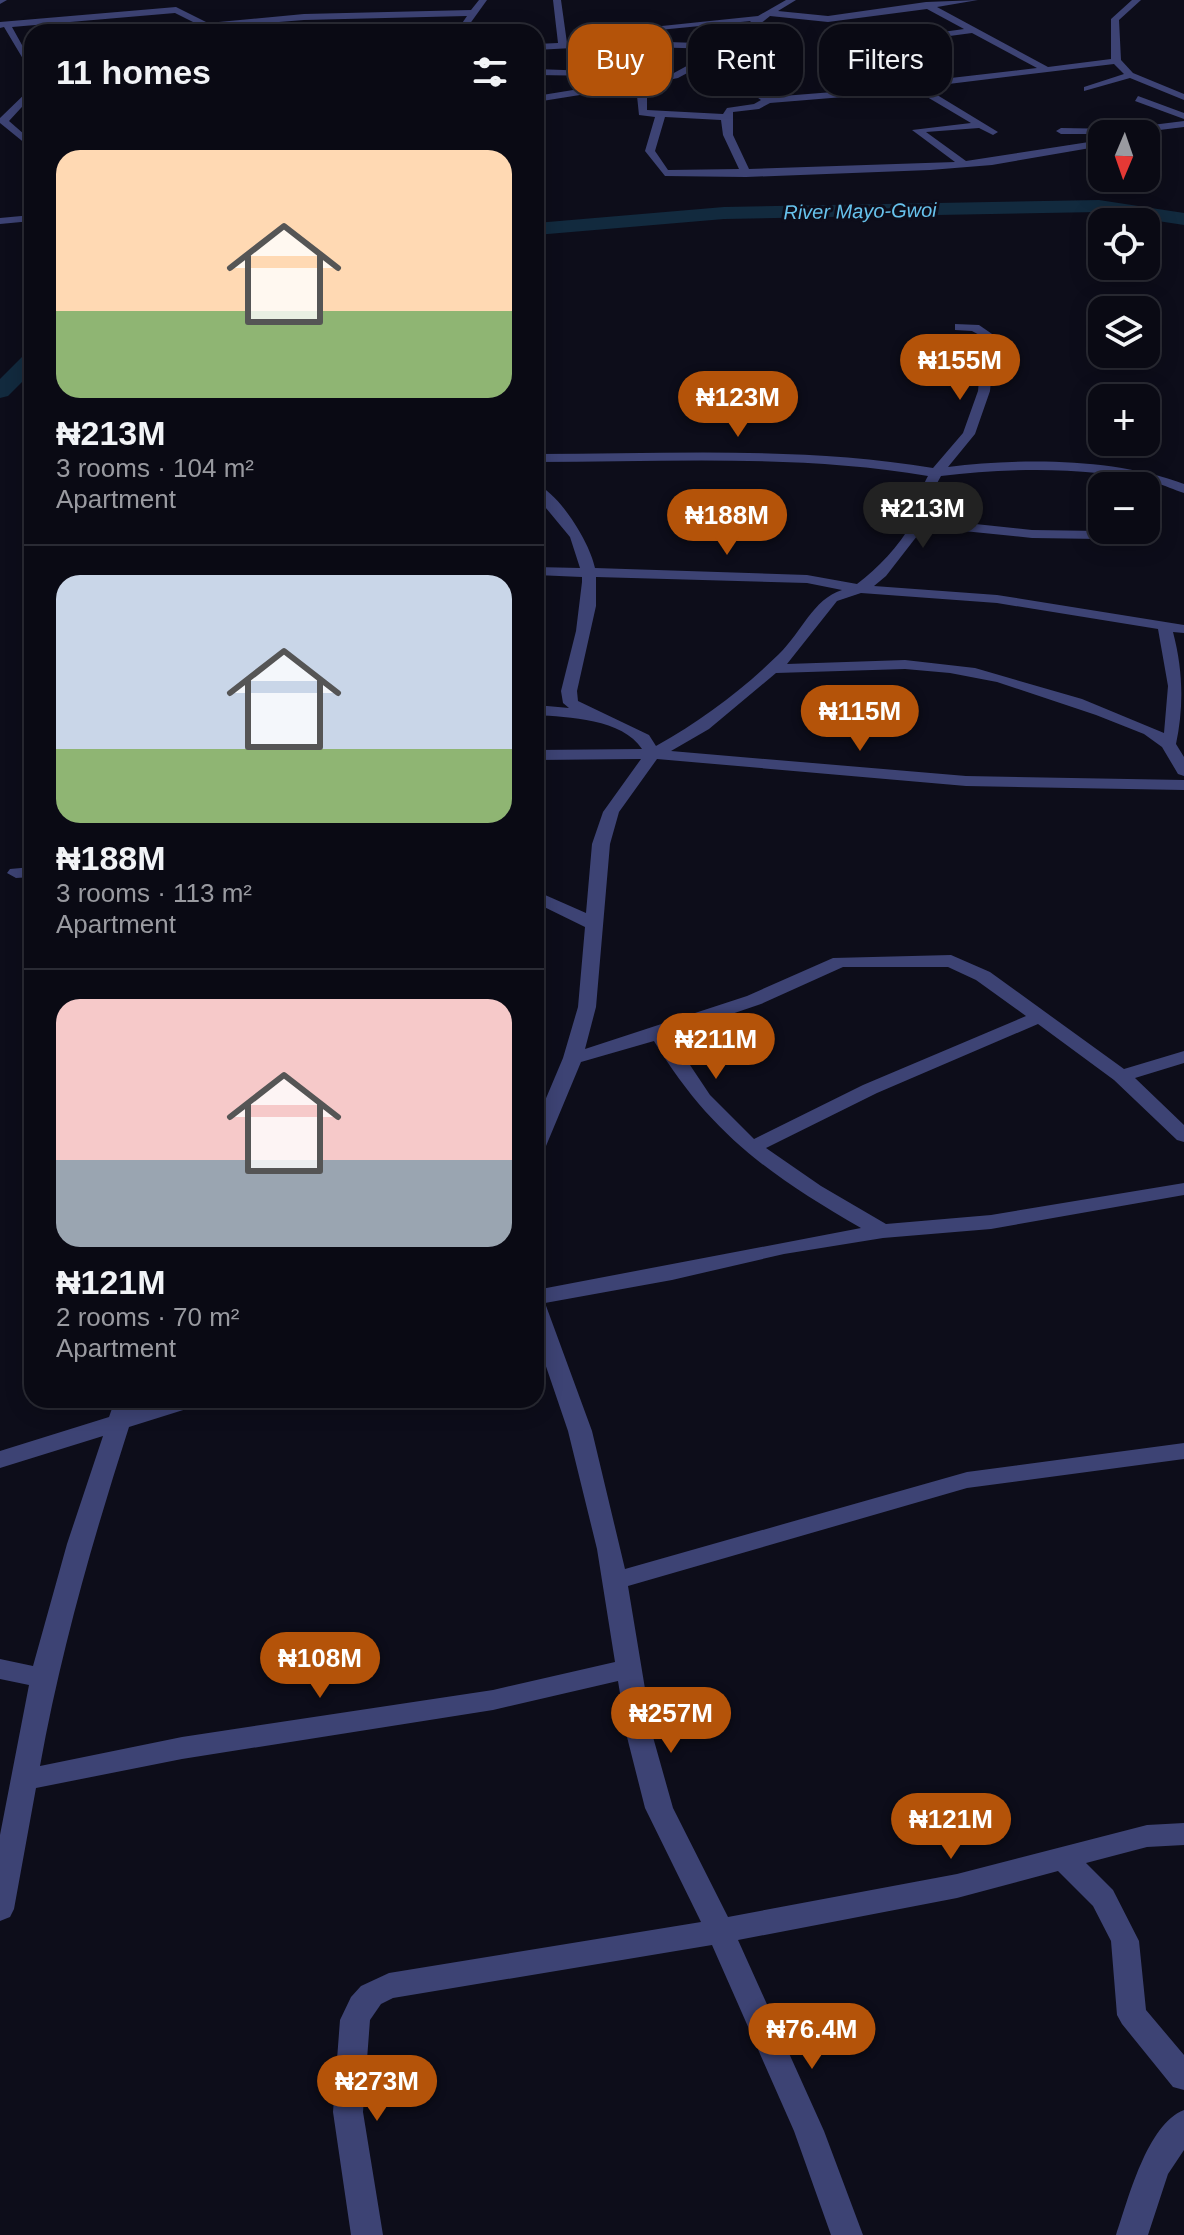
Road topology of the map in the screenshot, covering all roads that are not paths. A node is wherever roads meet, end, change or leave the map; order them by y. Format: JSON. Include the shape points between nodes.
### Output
{"nodes":[{"id":1,"x":483,"y":0,"type":"edge"},
{"id":2,"x":557,"y":0,"type":"edge"},
{"id":3,"x":792,"y":0,"type":"edge"},
{"id":4,"x":974,"y":0,"type":"edge"},
{"id":5,"x":1137,"y":0,"type":"edge"},
{"id":6,"x":926,"y":5,"type":"junction"},
{"id":7,"x":472,"y":13,"type":"junction"},
{"id":8,"x":68,"y":14,"type":"junction"},
{"id":9,"x":765,"y":15,"type":"junction"},
{"id":10,"x":75,"y":24,"type":"edge"},
{"id":11,"x":206,"y":24,"type":"edge"},
{"id":12,"x":247,"y":24,"type":"edge"},
{"id":13,"x":465,"y":24,"type":"edge"},
{"id":14,"x":755,"y":24,"type":"edge"},
{"id":15,"x":3,"y":25,"type":"edge"},
{"id":16,"x":672,"y":25,"type":"edge"},
{"id":17,"x":974,"y":30,"type":"junction"},
{"id":18,"x":952,"y":33,"type":"edge"},
{"id":19,"x":563,"y":45,"type":"junction"},
{"id":20,"x":544,"y":46,"type":"edge"},
{"id":21,"x":688,"y":47,"type":"edge"},
{"id":22,"x":24,"y":58,"type":"edge"},
{"id":23,"x":1116,"y":61,"type":"junction"},
{"id":24,"x":1044,"y":68,"type":"junction"},
{"id":25,"x":544,"y":72,"type":"edge"},
{"id":26,"x":568,"y":73,"type":"edge"},
{"id":27,"x":1130,"y":75,"type":"junction"},
{"id":28,"x":952,"y":82,"type":"edge"},
{"id":29,"x":1087,"y":89,"type":"dead end"},
{"id":30,"x":569,"y":96,"type":"edge"},
{"id":31,"x":642,"y":96,"type":"edge"},
{"id":32,"x":762,"y":96,"type":"edge"},
{"id":33,"x":819,"y":96,"type":"edge"},
{"id":34,"x":933,"y":96,"type":"edge"},
{"id":35,"x":1184,"y":97,"type":"edge"},
{"id":36,"x":24,"y":98,"type":"edge"},
{"id":37,"x":544,"y":99,"type":"edge"},
{"id":38,"x":551,"y":99,"type":"junction"},
{"id":39,"x":1138,"y":99,"type":"dead end"},
{"id":40,"x":768,"y":100,"type":"junction"},
{"id":41,"x":544,"y":104,"type":"edge"},
{"id":42,"x":661,"y":113,"type":"junction"},
{"id":43,"x":1184,"y":116,"type":"edge"},
{"id":44,"x":726,"y":117,"type":"junction"},
{"id":45,"x":17,"y":119,"type":"dead end"},
{"id":46,"x":1,"y":121,"type":"edge"},
{"id":47,"x":1184,"y":124,"type":"edge"},
{"id":48,"x":982,"y":125,"type":"junction"},
{"id":49,"x":1160,"y":128,"type":"edge"},
{"id":50,"x":1061,"y":131,"type":"dead end"},
{"id":51,"x":1088,"y":131,"type":"edge"},
{"id":52,"x":993,"y":132,"type":"dead end"},
{"id":53,"x":1160,"y":136,"type":"edge"},
{"id":54,"x":1174,"y":138,"type":"dead end"},
{"id":55,"x":24,"y":140,"type":"edge"},
{"id":56,"x":1088,"y":145,"type":"edge"},
{"id":57,"x":964,"y":164,"type":"junction"},
{"id":58,"x":746,"y":174,"type":"junction"},
{"id":59,"x":24,"y":219,"type":"edge"},
{"id":60,"x":0,"y":221,"type":"edge"},
{"id":61,"x":959,"y":327,"type":"dead end"},
{"id":62,"x":544,"y":458,"type":"edge"},
{"id":63,"x":936,"y":473,"type":"junction"},
{"id":64,"x":1184,"y":489,"type":"edge"},
{"id":65,"x":544,"y":497,"type":"edge"},
{"id":66,"x":920,"y":522,"type":"junction"},
{"id":67,"x":1088,"y":535,"type":"edge"},
{"id":68,"x":544,"y":571,"type":"edge"},
{"id":69,"x":589,"y":572,"type":"junction"},
{"id":70,"x":860,"y":589,"type":"junction"},
{"id":71,"x":1165,"y":628,"type":"junction"},
{"id":72,"x":1184,"y":629,"type":"edge"},
{"id":73,"x":771,"y":669,"type":"junction"},
{"id":74,"x":544,"y":711,"type":"edge"},
{"id":75,"x":590,"y":714,"type":"junction"},
{"id":76,"x":1168,"y":744,"type":"junction"},
{"id":77,"x":653,"y":754,"type":"junction"},
{"id":78,"x":544,"y":755,"type":"edge"},
{"id":79,"x":1184,"y":771,"type":"edge"},
{"id":80,"x":1184,"y":785,"type":"edge"},
{"id":81,"x":544,"y":900,"type":"edge"},
{"id":82,"x":596,"y":925,"type":"junction"},
{"id":83,"x":1041,"y":1016,"type":"junction"},
{"id":84,"x":658,"y":1032,"type":"junction"},
{"id":85,"x":1184,"y":1057,"type":"edge"},
{"id":86,"x":573,"y":1058,"type":"junction"},
{"id":87,"x":1121,"y":1076,"type":"junction"},
{"id":88,"x":544,"y":1127,"type":"edge"},
{"id":89,"x":1184,"y":1136,"type":"edge"},
{"id":90,"x":751,"y":1148,"type":"junction"},
{"id":91,"x":1184,"y":1189,"type":"edge"},
{"id":92,"x":883,"y":1231,"type":"junction"},
{"id":93,"x":544,"y":1296,"type":"edge"},
{"id":94,"x":544,"y":1328,"type":"edge"},
{"id":95,"x":144,"y":1408,"type":"edge"},
{"id":96,"x":122,"y":1412,"type":"edge"},
{"id":97,"x":1184,"y":1451,"type":"edge"},
{"id":98,"x":0,"y":1460,"type":"edge"},
{"id":99,"x":614,"y":1581,"type":"junction"},
{"id":100,"x":0,"y":1669,"type":"edge"},
{"id":101,"x":627,"y":1669,"type":"junction"},
{"id":102,"x":43,"y":1678,"type":"junction"},
{"id":103,"x":24,"y":1780,"type":"junction"},
{"id":104,"x":1184,"y":1834,"type":"edge"},
{"id":105,"x":1063,"y":1858,"type":"junction"},
{"id":106,"x":0,"y":1909,"type":"edge"},
{"id":107,"x":720,"y":1931,"type":"junction"},
{"id":108,"x":1184,"y":2077,"type":"edge"},
{"id":109,"x":1184,"y":2124,"type":"edge"},
{"id":110,"x":367,"y":2235,"type":"edge"},
{"id":111,"x":847,"y":2235,"type":"edge"},
{"id":112,"x":1132,"y":2235,"type":"edge"}],
"edges":[{"from":1,"to":7,"type":"street"},
{"from":2,"to":19,"type":"street"},
{"from":3,"to":9,"type":"street"},
{"from":4,"to":6,"type":"street"},
{"from":5,"to":23,"type":"street","via":[[1115,19]]},
{"from":6,"to":9,"type":"street","via":[[828,19]]},
{"from":6,"to":17,"type":"street"},
{"from":7,"to":12,"type":"street","via":[[304,17]]},
{"from":7,"to":13,"type":"street"},
{"from":8,"to":10,"type":"street"},
{"from":8,"to":11,"type":"street","via":[[176,10]]},
{"from":8,"to":15,"type":"street"},
{"from":9,"to":14,"type":"street"},
{"from":9,"to":16,"type":"street"},
{"from":15,"to":22,"type":"street"},
{"from":17,"to":18,"type":"street"},
{"from":17,"to":24,"type":"street"},
{"from":19,"to":20,"type":"street"},
{"from":19,"to":21,"type":"street"},
{"from":23,"to":24,"type":"street"},
{"from":23,"to":27,"type":"street"},
{"from":24,"to":28,"type":"street"},
{"from":25,"to":26,"type":"street"},
{"from":27,"to":29,"type":"street"},
{"from":27,"to":35,"type":"street"},
{"from":30,"to":38,"type":"street"},
{"from":31,"to":42,"type":"street","via":[[640,112]]},
{"from":32,"to":40,"type":"street"},
{"from":33,"to":40,"type":"street"},
{"from":34,"to":48,"type":"street"},
{"from":36,"to":46,"type":"street"},
{"from":37,"to":38,"type":"street"},
{"from":38,"to":41,"type":"street"},
{"from":39,"to":43,"type":"street"},
{"from":40,"to":44,"type":"street","via":[[730,110]]},
{"from":42,"to":44,"type":"street"},
{"from":42,"to":58,"type":"street","via":[[650,151],[665,173]]},
{"from":44,"to":58,"type":"street","via":[[728,135]]},
{"from":45,"to":46,"type":"street"},
{"from":46,"to":55,"type":"street"},
{"from":47,"to":49,"type":"street"},
{"from":48,"to":52,"type":"street"},
{"from":48,"to":57,"type":"street","via":[[917,130]]},
{"from":50,"to":51,"type":"street"},
{"from":53,"to":54,"type":"street"},
{"from":56,"to":57,"type":"street"},
{"from":57,"to":58,"type":"street"},
{"from":59,"to":60,"type":"street"},
{"from":61,"to":63,"type":"street","via":[[989,336],[984,391],[969,434]]},
{"from":62,"to":63,"type":"street","via":[[793,458]]},
{"from":63,"to":64,"type":"street","via":[[997,465],[1073,468],[1157,479]]},
{"from":63,"to":66,"type":"street"},
{"from":65,"to":69,"type":"street","via":[[576,532]]},
{"from":66,"to":67,"type":"street"},
{"from":66,"to":70,"type":"street","via":[[881,573]]},
{"from":68,"to":69,"type":"street"},
{"from":69,"to":70,"type":"street","via":[[807,579]]},
{"from":69,"to":75,"type":"street","via":[[592,596],[569,691],[571,703]]},
{"from":70,"to":71,"type":"street","via":[[997,599]]},
{"from":70,"to":73,"type":"street","via":[[832,598]]},
{"from":71,"to":72,"type":"street"},
{"from":71,"to":76,"type":"street","via":[[1180,716]]},
{"from":73,"to":76,"type":"street","via":[[949,668],[999,678],[1129,722]]},
{"from":73,"to":77,"type":"street","via":[[703,726]]},
{"from":74,"to":75,"type":"street"},
{"from":75,"to":77,"type":"street","via":[[643,738]]},
{"from":76,"to":79,"type":"street"},
{"from":77,"to":78,"type":"street"},
{"from":77,"to":80,"type":"street","via":[[966,781]]},
{"from":77,"to":82,"type":"street","via":[[611,812],[601,844]]},
{"from":81,"to":82,"type":"street"},
{"from":82,"to":86,"type":"street","via":[[592,977]]},
{"from":83,"to":84,"type":"street","via":[[951,961],[854,960],[828,965],[754,1000]]},
{"from":83,"to":87,"type":"street"},
{"from":83,"to":90,"type":"street","via":[[870,1089]]},
{"from":84,"to":86,"type":"street"},
{"from":84,"to":90,"type":"street","via":[[705,1103]]},
{"from":85,"to":87,"type":"street"},
{"from":86,"to":88,"type":"street"},
{"from":87,"to":89,"type":"street"},
{"from":90,"to":92,"type":"street","via":[[776,1169]]},
{"from":91,"to":92,"type":"street","via":[[991,1222]]},
{"from":92,"to":93,"type":"street"},
{"from":94,"to":99,"type":"street","via":[[580,1431]]},
{"from":95,"to":96,"type":"street"},
{"from":96,"to":98,"type":"street"},
{"from":96,"to":102,"type":"street"},
{"from":97,"to":99,"type":"street","via":[[967,1480]]},
{"from":99,"to":101,"type":"street"},
{"from":100,"to":102,"type":"street"},
{"from":101,"to":103,"type":"street","via":[[493,1700],[182,1748]]},
{"from":101,"to":107,"type":"street","via":[[659,1808]]},
{"from":102,"to":103,"type":"street"},
{"from":103,"to":106,"type":"street"},
{"from":104,"to":105,"type":"street","via":[[1147,1836]]},
{"from":105,"to":107,"type":"street","via":[[957,1886]]},
{"from":105,"to":108,"type":"street","via":[[1103,1898],[1125,1941],[1132,2015]]},
{"from":107,"to":110,"type":"street","via":[[389,1986],[371,1995],[355,2020],[348,2112]]},
{"from":107,"to":111,"type":"street","via":[[809,2131]]},
{"from":109,"to":112,"type":"street","via":[[1155,2167]]}]}
